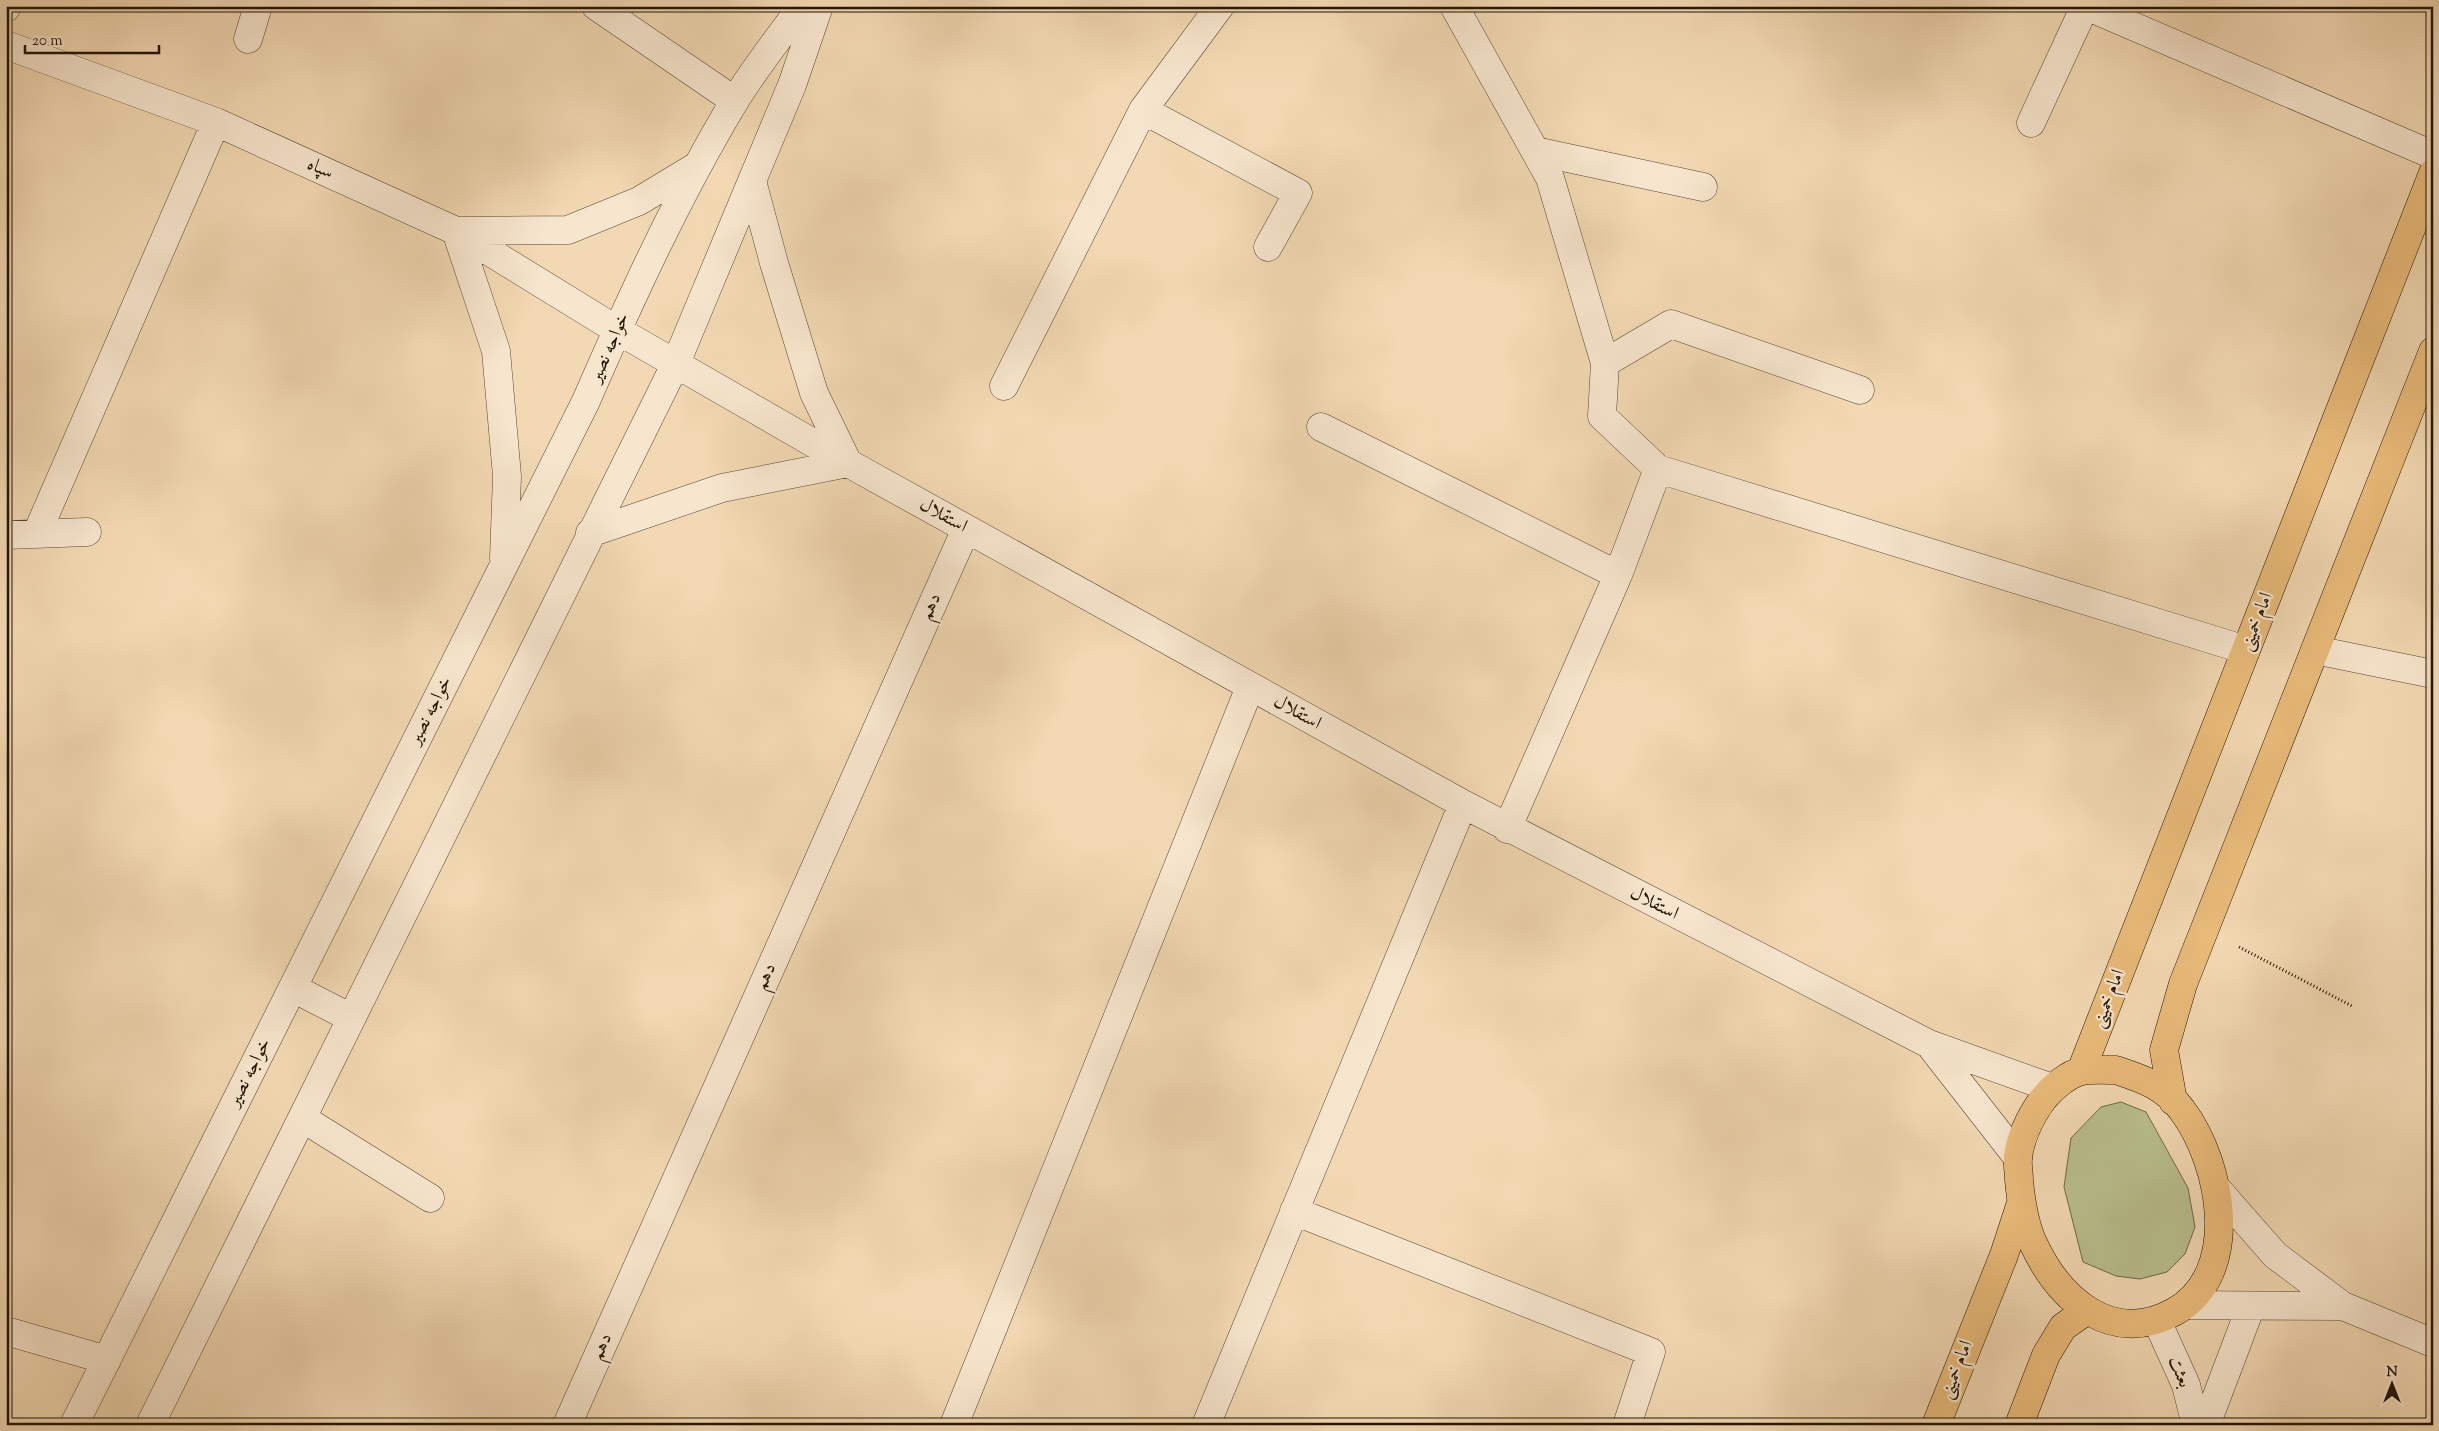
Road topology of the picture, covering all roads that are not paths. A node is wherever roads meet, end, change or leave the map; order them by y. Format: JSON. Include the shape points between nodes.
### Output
{"nodes":[{"id":1,"x":258,"y":6,"type":"edge"},
{"id":2,"x":596,"y":6,"type":"edge"},
{"id":3,"x":802,"y":6,"type":"edge"},
{"id":4,"x":819,"y":6,"type":"edge"},
{"id":5,"x":1220,"y":6,"type":"edge"},
{"id":6,"x":1454,"y":6,"type":"edge"},
{"id":7,"x":2085,"y":6,"type":"edge"},
{"id":8,"x":248,"y":39,"type":"dead end"},
{"id":9,"x":6,"y":45,"type":"edge"},
{"id":10,"x":735,"y":101,"type":"junction"},
{"id":11,"x":1143,"y":110,"type":"junction"},
{"id":12,"x":216,"y":122,"type":"junction"},
{"id":13,"x":2031,"y":123,"type":"dead end"},
{"id":14,"x":1535,"y":151,"type":"junction"},
{"id":15,"x":2433,"y":155,"type":"edge"},
{"id":16,"x":697,"y":166,"type":"junction"},
{"id":17,"x":2433,"y":172,"type":"edge"},
{"id":18,"x":752,"y":181,"type":"junction"},
{"id":19,"x":1703,"y":187,"type":"dead end"},
{"id":20,"x":456,"y":231,"type":"junction"},
{"id":21,"x":1268,"y":247,"type":"dead end"},
{"id":22,"x":617,"y":330,"type":"junction"},
{"id":23,"x":2433,"y":351,"type":"edge"},
{"id":24,"x":676,"y":363,"type":"junction"},
{"id":25,"x":1605,"y":363,"type":"junction"},
{"id":26,"x":1004,"y":386,"type":"dead end"},
{"id":27,"x":1860,"y":390,"type":"dead end"},
{"id":28,"x":1320,"y":427,"type":"dead end"},
{"id":29,"x":848,"y":463,"type":"junction"},
{"id":30,"x":1658,"y":469,"type":"junction"},
{"id":31,"x":966,"y":529,"type":"junction"},
{"id":32,"x":87,"y":532,"type":"dead end"},
{"id":33,"x":590,"y":532,"type":"junction"},
{"id":34,"x":37,"y":533,"type":"junction"},
{"id":35,"x":6,"y":535,"type":"edge"},
{"id":36,"x":504,"y":567,"type":"junction"},
{"id":37,"x":1618,"y":575,"type":"junction"},
{"id":38,"x":2246,"y":650,"type":"junction"},
{"id":39,"x":2315,"y":650,"type":"junction"},
{"id":40,"x":2433,"y":674,"type":"edge"},
{"id":41,"x":1250,"y":687,"type":"junction"},
{"id":42,"x":1462,"y":804,"type":"junction"},
{"id":43,"x":1507,"y":829,"type":"junction"},
{"id":44,"x":293,"y":988,"type":"junction"},
{"id":45,"x":351,"y":1018,"type":"junction"},
{"id":46,"x":1929,"y":1044,"type":"junction"},
{"id":47,"x":2081,"y":1071,"type":"junction"},
{"id":48,"x":2052,"y":1088,"type":"junction"},
{"id":49,"x":2173,"y":1101,"type":"junction"},
{"id":50,"x":302,"y":1118,"type":"junction"},
{"id":51,"x":2018,"y":1158,"type":"junction"},
{"id":52,"x":2218,"y":1190,"type":"junction"},
{"id":53,"x":430,"y":1198,"type":"dead end"},
{"id":54,"x":2021,"y":1203,"type":"junction"},
{"id":55,"x":1294,"y":1211,"type":"junction"},
{"id":56,"x":2186,"y":1305,"type":"junction"},
{"id":57,"x":2252,"y":1306,"type":"junction"},
{"id":58,"x":2343,"y":1306,"type":"junction"},
{"id":59,"x":2086,"y":1311,"type":"junction"},
{"id":60,"x":2157,"y":1321,"type":"junction"},
{"id":61,"x":6,"y":1331,"type":"edge"},
{"id":62,"x":2433,"y":1343,"type":"edge"},
{"id":63,"x":107,"y":1360,"type":"junction"},
{"id":64,"x":74,"y":1425,"type":"edge"},
{"id":65,"x":150,"y":1425,"type":"edge"},
{"id":66,"x":567,"y":1425,"type":"edge"},
{"id":67,"x":954,"y":1425,"type":"edge"},
{"id":68,"x":1206,"y":1425,"type":"edge"},
{"id":69,"x":1627,"y":1425,"type":"edge"},
{"id":70,"x":1936,"y":1425,"type":"edge"},
{"id":71,"x":2019,"y":1425,"type":"edge"},
{"id":72,"x":2196,"y":1425,"type":"edge"},
{"id":73,"x":2206,"y":1425,"type":"edge"}],
"edges":[{"from":1,"to":8,"type":"street"},
{"from":2,"to":10,"type":"street"},
{"from":3,"to":10,"type":"street","name":"خواجه نصیر"},
{"from":4,"to":18,"type":"street","via":[[792,85]]},
{"from":5,"to":11,"type":"street"},
{"from":6,"to":14,"type":"street"},
{"from":7,"to":13,"type":"street"},
{"from":7,"to":15,"type":"street"},
{"from":9,"to":12,"type":"street","name":"سپاه"},
{"from":10,"to":16,"type":"street","name":"خواجه نصیر"},
{"from":11,"to":21,"type":"street","via":[[1298,193]]},
{"from":11,"to":26,"type":"street"},
{"from":12,"to":20,"type":"street","name":"سپاه"},
{"from":12,"to":34,"type":"street"},
{"from":14,"to":19,"type":"street"},
{"from":14,"to":25,"type":"street","via":[[1550,178]]},
{"from":16,"to":20,"type":"street","via":[[639,201],[568,230]]},
{"from":16,"to":22,"type":"street","name":"خواجه نصیر"},
{"from":17,"to":38,"type":"main road","name":"امام خمینی"},
{"from":18,"to":24,"type":"street"},
{"from":18,"to":29,"type":"street","via":[[814,392]]},
{"from":20,"to":22,"type":"street","name":"سپاه"},
{"from":20,"to":36,"type":"street","via":[[496,351],[507,476]]},
{"from":22,"to":24,"type":"street","name":"سپاه"},
{"from":22,"to":36,"type":"street","name":"خواجه نصیر","via":[[586,401]]},
{"from":23,"to":39,"type":"main road"},
{"from":24,"to":29,"type":"street","name":"استقلال"},
{"from":24,"to":33,"type":"street"},
{"from":25,"to":27,"type":"street","via":[[1671,324]]},
{"from":25,"to":30,"type":"street","via":[[1602,416]]},
{"from":28,"to":37,"type":"street"},
{"from":29,"to":31,"type":"street","name":"استقلال"},
{"from":29,"to":33,"type":"street","via":[[722,488]]},
{"from":30,"to":37,"type":"street"},
{"from":30,"to":38,"type":"street"},
{"from":31,"to":41,"type":"street","name":"استقلال"},
{"from":31,"to":66,"type":"street","name":"دهم"},
{"from":32,"to":34,"type":"street"},
{"from":33,"to":45,"type":"street"},
{"from":34,"to":35,"type":"street"},
{"from":36,"to":44,"type":"street","name":"خواجه نصیر"},
{"from":37,"to":43,"type":"street"},
{"from":38,"to":47,"type":"main road","name":"امام خمینی"},
{"from":39,"to":40,"type":"street"},
{"from":39,"to":49,"type":"main road","via":[[2183,984],[2164,1050]]},
{"from":41,"to":42,"type":"street","name":"استقلال"},
{"from":41,"to":67,"type":"street"},
{"from":42,"to":43,"type":"street","name":"استقلال"},
{"from":42,"to":55,"type":"street"},
{"from":43,"to":46,"type":"street","name":"استقلال"},
{"from":44,"to":45,"type":"street"},
{"from":44,"to":63,"type":"street","name":"خواجه نصیر"},
{"from":45,"to":50,"type":"street"},
{"from":46,"to":48,"type":"street","name":"استقلال"},
{"from":46,"to":51,"type":"street"},
{"from":47,"to":48,"type":"main road"},
{"from":47,"to":49,"type":"main road","via":[[2116,1070],[2152,1082]]},
{"from":48,"to":51,"type":"main road","via":[[2029,1118]]},
{"from":49,"to":52,"type":"main road","via":[[2182,1110],[2205,1150]]},
{"from":50,"to":53,"type":"street"},
{"from":50,"to":65,"type":"street"},
{"from":51,"to":54,"type":"main road"},
{"from":52,"to":56,"type":"main road","via":[[2219,1236],[2209,1275]]},
{"from":52,"to":58,"type":"street","via":[[2275,1255]]},
{"from":54,"to":59,"type":"main road","via":[[2033,1244],[2056,1284]]},
{"from":54,"to":70,"type":"main road","name":"امام خمینی","via":[[2004,1256]]},
{"from":55,"to":68,"type":"street"},
{"from":55,"to":69,"type":"street","via":[[1651,1352]]},
{"from":56,"to":57,"type":"street"},
{"from":56,"to":60,"type":"main road"},
{"from":57,"to":58,"type":"street"},
{"from":57,"to":73,"type":"street"},
{"from":58,"to":62,"type":"street"},
{"from":59,"to":60,"type":"main road","via":[[2122,1324]]},
{"from":59,"to":71,"type":"main road","via":[[2063,1327],[2046,1355]]},
{"from":60,"to":72,"type":"street","name":"بعثت","via":[[2186,1385]]},
{"from":61,"to":63,"type":"street"},
{"from":63,"to":64,"type":"street","name":"خواجه نصیر"}]}
